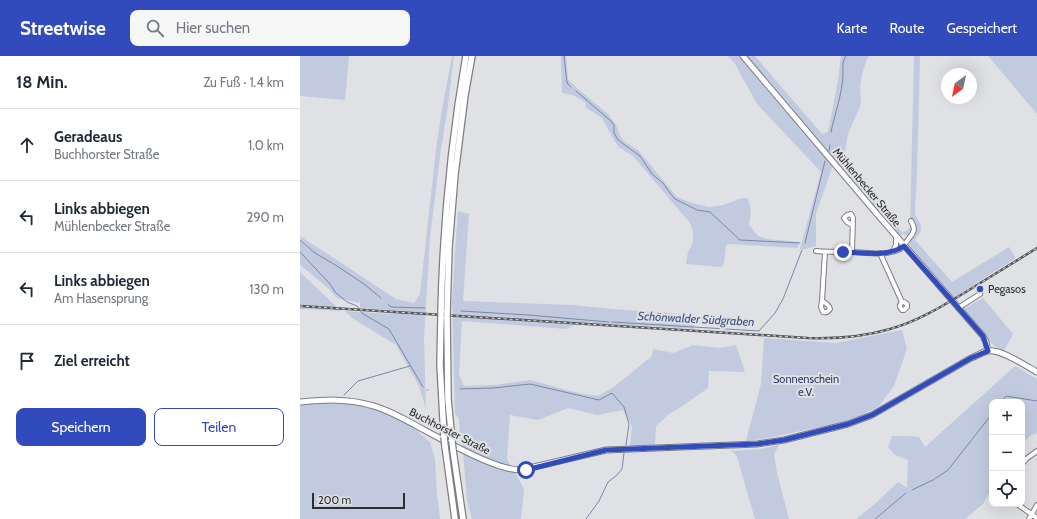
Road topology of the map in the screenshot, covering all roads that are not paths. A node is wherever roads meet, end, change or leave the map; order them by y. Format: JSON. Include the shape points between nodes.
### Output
{"nodes":[{"id":1,"x":466,"y":56,"type":"edge"},
{"id":2,"x":472,"y":56,"type":"edge"},
{"id":3,"x":743,"y":56,"type":"edge"},
{"id":4,"x":911,"y":221,"type":"dead end"},
{"id":5,"x":852,"y":225,"type":"dead end"},
{"id":6,"x":896,"y":236,"type":"junction"},
{"id":7,"x":904,"y":246,"type":"junction"},
{"id":8,"x":816,"y":251,"type":"dead end"},
{"id":9,"x":825,"y":252,"type":"junction"},
{"id":10,"x":852,"y":252,"type":"junction"},
{"id":11,"x":893,"y":252,"type":"junction"},
{"id":12,"x":880,"y":254,"type":"junction"},
{"id":13,"x":980,"y":294,"type":"dead end"},
{"id":14,"x":822,"y":301,"type":"dead end"},
{"id":15,"x":902,"y":302,"type":"dead end"},
{"id":16,"x":958,"y":308,"type":"junction"},
{"id":17,"x":444,"y":314,"type":"junction"},
{"id":18,"x":988,"y":351,"type":"junction"},
{"id":19,"x":1037,"y":372,"type":"edge"},
{"id":20,"x":300,"y":402,"type":"edge"},
{"id":21,"x":1037,"y":451,"type":"edge"},
{"id":22,"x":1025,"y":460,"type":"edge"},
{"id":23,"x":1037,"y":505,"type":"edge"},
{"id":24,"x":1022,"y":507,"type":"edge"},
{"id":25,"x":1032,"y":514,"type":"junction"},
{"id":26,"x":1037,"y":518,"type":"edge"},
{"id":27,"x":455,"y":519,"type":"edge"},
{"id":28,"x":463,"y":519,"type":"edge"},
{"id":29,"x":1028,"y":519,"type":"edge"}],
"edges":[{"from":1,"to":17,"type":"highway","via":[[450,161],[442,264]]},
{"from":2,"to":17,"type":"highway","via":[[455,174]]},
{"from":3,"to":6,"type":"main road","name":"Mühlenbecker Straße"},
{"from":4,"to":7,"type":"street","via":[[915,230]]},
{"from":5,"to":10,"type":"street"},
{"from":6,"to":7,"type":"main road","name":"Mühlenbecker Straße"},
{"from":6,"to":11,"type":"street"},
{"from":7,"to":11,"type":"street"},
{"from":7,"to":16,"type":"main road","name":"Mühlenbecker Straße"},
{"from":8,"to":9,"type":"street"},
{"from":9,"to":10,"type":"street"},
{"from":9,"to":14,"type":"street"},
{"from":10,"to":12,"type":"street"},
{"from":11,"to":12,"type":"street"},
{"from":12,"to":15,"type":"street"},
{"from":13,"to":16,"type":"street"},
{"from":16,"to":18,"type":"main road","name":"Mühlenbecker Straße","via":[[983,336]]},
{"from":17,"to":27,"type":"highway","bridge":true,"via":[[440,364],[444,437]]},
{"from":17,"to":28,"type":"highway","bridge":true,"via":[[448,399]]},
{"from":18,"to":19,"type":"main road","via":[[1000,353]]},
{"from":18,"to":20,"type":"main road","name":"Buchhorster Straße","via":[[971,358],[872,415],[848,424],[757,444],[606,450],[521,470],[506,468],[477,457],[370,404],[344,400]]},
{"from":21,"to":22,"type":"street"},
{"from":23,"to":25,"type":"street"},
{"from":24,"to":25,"type":"street"},
{"from":25,"to":26,"type":"street"},
{"from":25,"to":29,"type":"street"}]}
